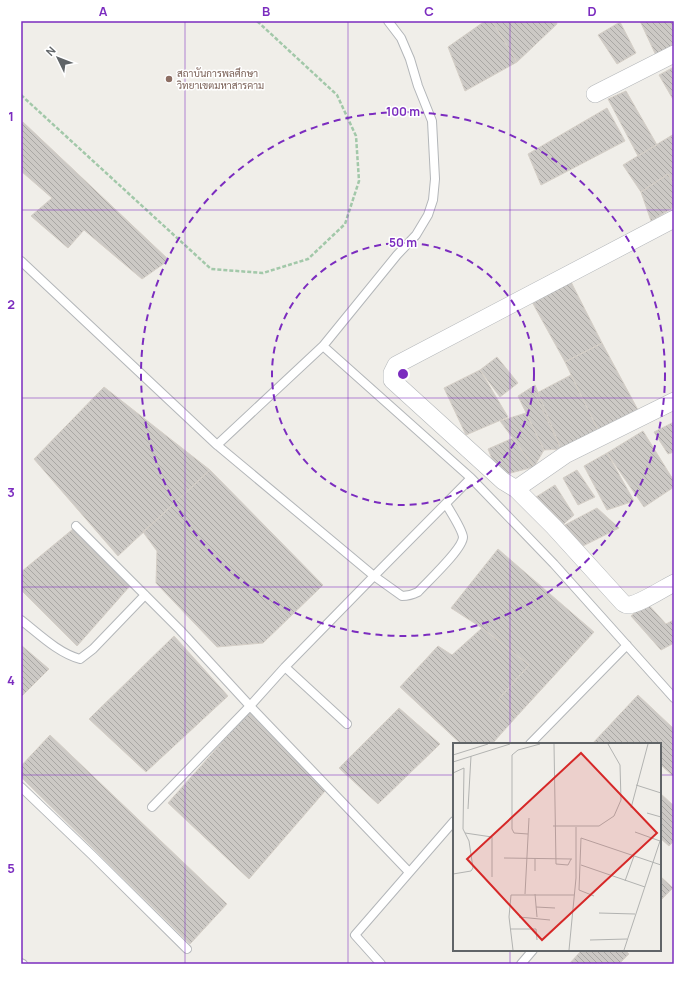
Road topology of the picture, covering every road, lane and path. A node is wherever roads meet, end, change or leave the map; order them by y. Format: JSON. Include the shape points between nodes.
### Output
{"nodes":[{"id":1,"x":257,"y":21,"type":"edge"},
{"id":2,"x":388,"y":21,"type":"edge"},
{"id":3,"x":674,"y":54,"type":"edge"},
{"id":4,"x":595,"y":94,"type":"dead end"},
{"id":5,"x":21,"y":95,"type":"edge"},
{"id":6,"x":674,"y":219,"type":"edge"},
{"id":7,"x":21,"y":261,"type":"edge"},
{"id":8,"x":323,"y":346,"type":"junction"},
{"id":9,"x":674,"y":401,"type":"edge"},
{"id":10,"x":217,"y":445,"type":"junction"},
{"id":11,"x":471,"y":478,"type":"junction"},
{"id":12,"x":516,"y":488,"type":"junction"},
{"id":13,"x":446,"y":504,"type":"junction"},
{"id":14,"x":76,"y":526,"type":"dead end"},
{"id":15,"x":374,"y":576,"type":"junction"},
{"id":16,"x":674,"y":583,"type":"edge"},
{"id":17,"x":145,"y":595,"type":"junction"},
{"id":18,"x":21,"y":620,"type":"edge"},
{"id":19,"x":627,"y":646,"type":"junction"},
{"id":20,"x":285,"y":667,"type":"junction"},
{"id":21,"x":674,"y":698,"type":"edge"},
{"id":22,"x":250,"y":706,"type":"junction"},
{"id":23,"x":347,"y":724,"type":"dead end"},
{"id":24,"x":531,"y":743,"type":"edge"},
{"id":25,"x":21,"y":787,"type":"edge"},
{"id":26,"x":152,"y":807,"type":"dead end"},
{"id":27,"x":453,"y":823,"type":"edge"},
{"id":28,"x":409,"y":872,"type":"junction"},
{"id":29,"x":187,"y":949,"type":"dead end"},
{"id":30,"x":532,"y":951,"type":"edge"},
{"id":31,"x":381,"y":964,"type":"edge"},
{"id":32,"x":521,"y":964,"type":"edge"}],
"edges":[{"from":1,"to":5,"type":"path","via":[[337,95],[356,136],[359,181],[345,224],[308,259],[263,273],[211,269]]},
{"from":2,"to":8,"type":"lane","via":[[401,38],[432,121],[435,178],[433,200],[428,215],[416,235]]},
{"from":3,"to":4,"type":"street"},
{"from":6,"to":12,"type":"street","via":[[396,365],[392,372],[392,380],[503,481]]},
{"from":7,"to":10,"type":"lane"},
{"from":8,"to":10,"type":"lane"},
{"from":8,"to":11,"type":"lane"},
{"from":9,"to":12,"type":"street","via":[[565,455]]},
{"from":10,"to":15,"type":"lane"},
{"from":11,"to":13,"type":"lane"},
{"from":11,"to":19,"type":"lane","via":[[554,564]]},
{"from":12,"to":16,"type":"street","via":[[624,604],[641,601]]},
{"from":13,"to":15,"type":"lane"},
{"from":13,"to":15,"type":"lane","via":[[463,538],[454,555],[418,592],[402,596]]},
{"from":14,"to":17,"type":"lane"},
{"from":15,"to":20,"type":"lane"},
{"from":17,"to":18,"type":"lane","via":[[80,659],[58,649]]},
{"from":17,"to":22,"type":"lane"},
{"from":19,"to":21,"type":"lane"},
{"from":19,"to":24,"type":"lane"},
{"from":20,"to":22,"type":"lane"},
{"from":20,"to":23,"type":"lane"},
{"from":22,"to":26,"type":"lane"},
{"from":22,"to":28,"type":"lane"},
{"from":25,"to":29,"type":"lane"},
{"from":27,"to":28,"type":"lane"},
{"from":28,"to":31,"type":"lane","via":[[355,935]]},
{"from":30,"to":32,"type":"lane"}]}
